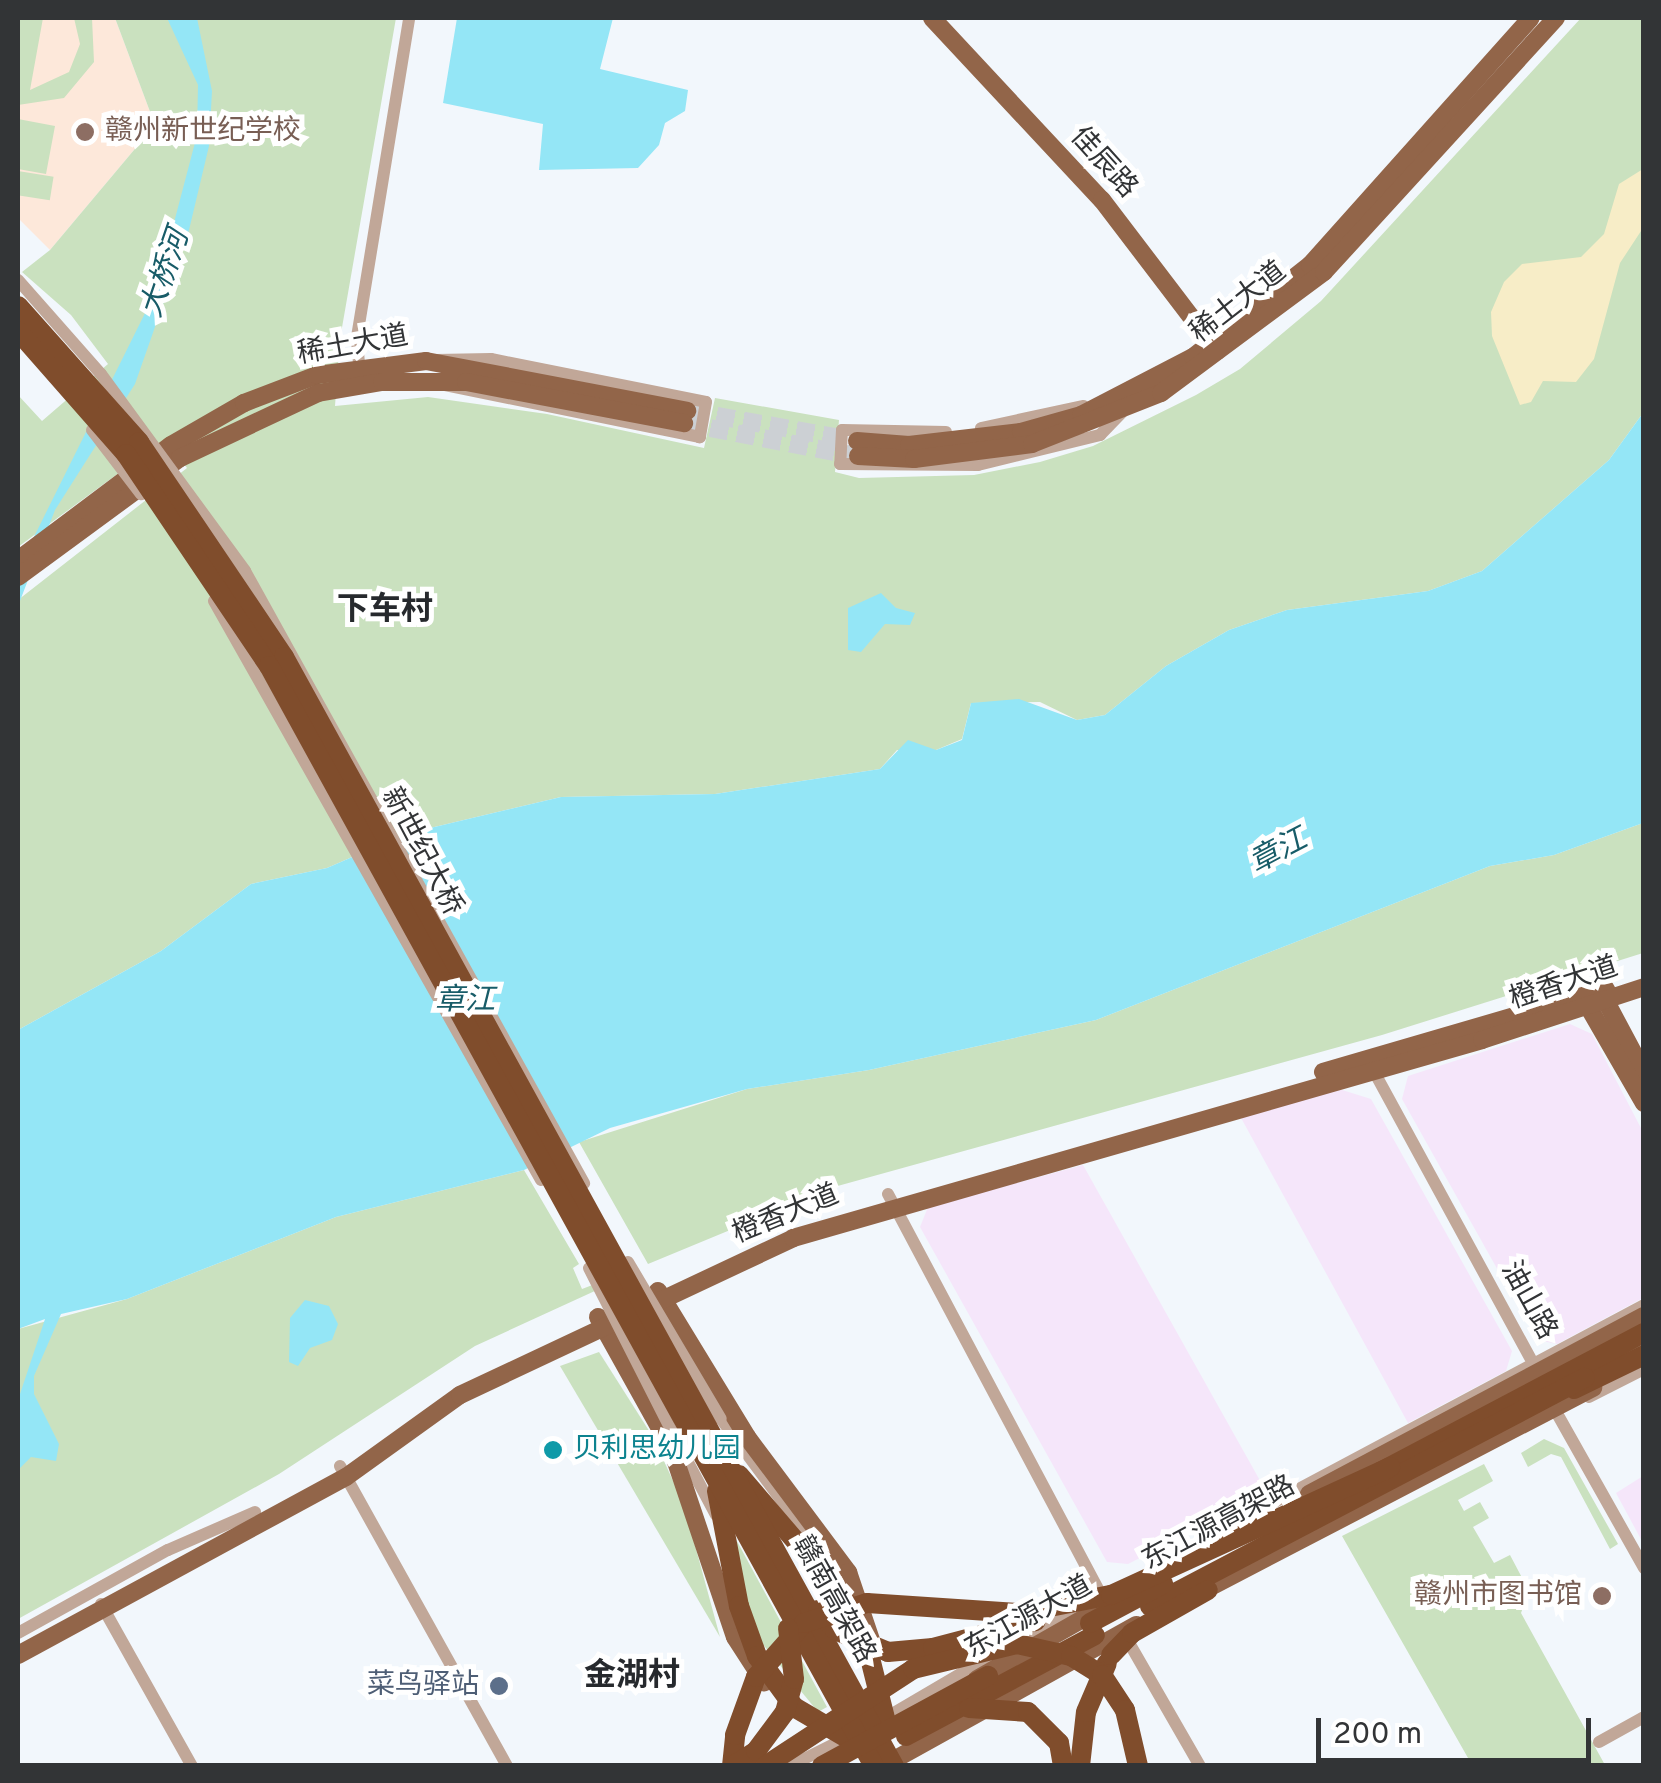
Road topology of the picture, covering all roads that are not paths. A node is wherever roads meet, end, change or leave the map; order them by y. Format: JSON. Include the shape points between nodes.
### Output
{"nodes":[{"id":1,"x":410,"y":18,"type":"edge"},
{"id":2,"x":932,"y":18,"type":"edge"},
{"id":3,"x":947,"y":18,"type":"edge"},
{"id":4,"x":1530,"y":18,"type":"edge"},
{"id":5,"x":1556,"y":18,"type":"edge"},
{"id":6,"x":18,"y":280,"type":"edge"},
{"id":7,"x":18,"y":306,"type":"edge"},
{"id":8,"x":18,"y":332,"type":"edge"},
{"id":9,"x":18,"y":340,"type":"edge"},
{"id":10,"x":1221,"y":344,"type":"junction"},
{"id":11,"x":426,"y":361,"type":"junction"},
{"id":12,"x":361,"y":376,"type":"junction"},
{"id":13,"x":434,"y":380,"type":"junction"},
{"id":14,"x":1117,"y":406,"type":"junction"},
{"id":15,"x":858,"y":449,"type":"tunnel mouth"},
{"id":16,"x":18,"y":560,"type":"edge"},
{"id":17,"x":18,"y":578,"type":"edge"},
{"id":18,"x":1644,"y":975,"type":"edge"},
{"id":19,"x":1644,"y":987,"type":"edge"},
{"id":20,"x":1594,"y":999,"type":"junction"},
{"id":21,"x":1370,"y":1065,"type":"junction"},
{"id":22,"x":1644,"y":1073,"type":"edge"},
{"id":23,"x":1644,"y":1104,"type":"edge"},
{"id":24,"x":890,"y":1199,"type":"junction"},
{"id":25,"x":660,"y":1296,"type":"junction"},
{"id":26,"x":1644,"y":1306,"type":"edge"},
{"id":27,"x":1644,"y":1316,"type":"edge"},
{"id":28,"x":600,"y":1322,"type":"junction"},
{"id":29,"x":1644,"y":1324,"type":"edge"},
{"id":30,"x":1644,"y":1333,"type":"edge"},
{"id":31,"x":1644,"y":1346,"type":"edge"},
{"id":32,"x":1644,"y":1355,"type":"edge"},
{"id":33,"x":1644,"y":1366,"type":"edge"},
{"id":34,"x":1535,"y":1369,"type":"junction"},
{"id":35,"x":1555,"y":1410,"type":"junction"},
{"id":36,"x":1513,"y":1411,"type":"junction"},
{"id":37,"x":716,"y":1463,"type":"junction"},
{"id":38,"x":343,"y":1471,"type":"junction"},
{"id":39,"x":1392,"y":1474,"type":"junction"},
{"id":40,"x":255,"y":1512,"type":"junction"},
{"id":41,"x":1644,"y":1568,"type":"edge"},
{"id":42,"x":1106,"y":1595,"type":"junction"},
{"id":43,"x":100,"y":1602,"type":"junction"},
{"id":44,"x":799,"y":1611,"type":"junction"},
{"id":45,"x":18,"y":1633,"type":"edge"},
{"id":46,"x":1125,"y":1636,"type":"junction"},
{"id":47,"x":18,"y":1642,"type":"edge"},
{"id":48,"x":18,"y":1655,"type":"edge"},
{"id":49,"x":1111,"y":1655,"type":"junction"},
{"id":50,"x":747,"y":1661,"type":"junction"},
{"id":51,"x":881,"y":1684,"type":"junction"},
{"id":52,"x":794,"y":1707,"type":"junction"},
{"id":53,"x":1644,"y":1717,"type":"edge"},
{"id":54,"x":886,"y":1722,"type":"junction"},
{"id":55,"x":850,"y":1740,"type":"junction"},
{"id":56,"x":1600,"y":1742,"type":"dead end"},
{"id":57,"x":904,"y":1760,"type":"edge"},
{"id":58,"x":192,"y":1766,"type":"edge"},
{"id":59,"x":507,"y":1766,"type":"edge"},
{"id":60,"x":732,"y":1766,"type":"edge"},
{"id":61,"x":765,"y":1766,"type":"edge"},
{"id":62,"x":790,"y":1766,"type":"edge"},
{"id":63,"x":809,"y":1766,"type":"edge"},
{"id":64,"x":822,"y":1766,"type":"edge"},
{"id":65,"x":848,"y":1766,"type":"edge"},
{"id":66,"x":868,"y":1766,"type":"edge"},
{"id":67,"x":883,"y":1766,"type":"edge"},
{"id":68,"x":1063,"y":1766,"type":"edge"},
{"id":69,"x":1080,"y":1766,"type":"edge"},
{"id":70,"x":1094,"y":1766,"type":"edge"},
{"id":71,"x":1138,"y":1766,"type":"edge"},
{"id":72,"x":1200,"y":1766,"type":"edge"}],
"edges":[{"from":1,"to":12,"type":"street","via":[[356,337]]},
{"from":2,"to":10,"type":"main road","name":"佳辰路","via":[[1102,200]]},
{"from":3,"to":10,"type":"main road","name":"佳辰路","via":[[1110,191]]},
{"from":4,"to":10,"type":"main road","name":"稀土大道","via":[[1310,265]]},
{"from":5,"to":10,"type":"main road","name":"稀土大道","via":[[1324,272]]},
{"from":6,"to":51,"type":"street","bridge":true,"via":[[101,374],[245,571],[721,1419],[783,1509],[839,1574],[866,1628]]},
{"from":7,"to":37,"type":"highway","name":"新世纪大桥","bridge":true,"via":[[139,442],[244,592]]},
{"from":8,"to":37,"type":"highway","name":"新世纪大桥","bridge":true,"via":[[126,454],[269,666]]},
{"from":9,"to":50,"type":"street","bridge":true,"via":[[119,462],[262,679],[561,1216],[720,1522],[730,1610]]},
{"from":10,"to":14,"type":"main road","name":"稀土大道"},
{"from":11,"to":12,"type":"main road","name":"稀土大道"},
{"from":11,"to":13,"type":"main road","name":"稀土大道","via":[[685,417]]},
{"from":11,"to":13,"type":"street","via":[[491,359],[706,402],[700,437],[459,391]]},
{"from":12,"to":13,"type":"main road","name":"稀土大道"},
{"from":12,"to":16,"type":"main road","name":"稀土大道","via":[[316,375],[244,402],[172,445]]},
{"from":12,"to":17,"type":"main road","name":"稀土大道","via":[[180,458]]},
{"from":14,"to":14,"type":"street","via":[[941,433],[842,430],[840,464],[978,465],[1100,435]]},
{"from":14,"to":15,"type":"main road","name":"稀土大道","via":[[1032,444],[914,459]]},
{"from":18,"to":20,"type":"main road","name":"橙香大道"},
{"from":19,"to":20,"type":"main road","name":"橙香大道"},
{"from":20,"to":21,"type":"main road","name":"橙香大道"},
{"from":20,"to":22,"type":"main road"},
{"from":20,"to":23,"type":"main road"},
{"from":21,"to":24,"type":"main road","name":"橙香大道"},
{"from":21,"to":34,"type":"street","name":"油山路"},
{"from":24,"to":25,"type":"main road","name":"橙香大道"},
{"from":24,"to":42,"type":"street"},
{"from":25,"to":28,"type":"main road","name":"橙香大道"},
{"from":25,"to":51,"type":"main road","via":[[747,1437],[848,1572]]},
{"from":26,"to":34,"type":"street"},
{"from":27,"to":34,"type":"main road","name":"东江源大道"},
{"from":28,"to":38,"type":"main road","name":"橙香大道","via":[[460,1394]]},
{"from":28,"to":50,"type":"main road","via":[[678,1464]]},
{"from":29,"to":36,"type":"highway","bridge":true},
{"from":30,"to":36,"type":"highway","name":"东江源高架路","bridge":true},
{"from":31,"to":36,"type":"highway","name":"东江源高架路","bridge":true},
{"from":32,"to":36,"type":"highway","bridge":true},
{"from":33,"to":35,"type":"main road","name":"东江源大道"},
{"from":34,"to":35,"type":"street","name":"油山路"},
{"from":34,"to":42,"type":"street"},
{"from":34,"to":54,"type":"main road","name":"东江源大道"},
{"from":35,"to":41,"type":"street","name":"油山路"},
{"from":35,"to":46,"type":"main road","name":"东江源大道"},
{"from":36,"to":39,"type":"highway","name":"东江源高架路","bridge":true},
{"from":37,"to":42,"type":"highway","bridge":true,"via":[[810,1600],[835,1630],[868,1647],[932,1648]]},
{"from":37,"to":44,"type":"highway","name":"赣南高架路","bridge":true},
{"from":37,"to":52,"type":"highway","via":[[749,1634]]},
{"from":37,"to":54,"type":"highway","via":[[842,1595],[868,1650]]},
{"from":37,"to":60,"type":"highway","bridge":true,"via":[[786,1623],[793,1660],[785,1712],[756,1751]]},
{"from":38,"to":40,"type":"main road","name":"橙香大道"},
{"from":38,"to":43,"type":"main road","name":"橙香大道"},
{"from":38,"to":59,"type":"street"},
{"from":39,"to":42,"type":"highway","bridge":true},
{"from":39,"to":49,"type":"highway","bridge":true,"via":[[1132,1634]]},
{"from":39,"to":57,"type":"highway","name":"东江源高架路","bridge":true},
{"from":39,"to":64,"type":"highway","name":"东江源高架路","bridge":true},
{"from":40,"to":43,"type":"main road","name":"橙香大道"},
{"from":40,"to":45,"type":"street","via":[[168,1550]]},
{"from":42,"to":54,"type":"street"},
{"from":42,"to":60,"type":"highway","bridge":true,"via":[[1020,1613],[868,1603],[804,1623],[756,1677],[735,1735]]},
{"from":43,"to":47,"type":"main road","name":"橙香大道"},
{"from":43,"to":48,"type":"main road","name":"橙香大道"},
{"from":43,"to":58,"type":"street"},
{"from":44,"to":57,"type":"highway","name":"赣南高架路","bridge":true},
{"from":44,"to":66,"type":"highway","name":"赣南高架路","bridge":true},
{"from":46,"to":57,"type":"main road","name":"东江源大道"},
{"from":46,"to":72,"type":"street"},
{"from":49,"to":69,"type":"highway","via":[[1086,1712]]},
{"from":49,"to":70,"type":"highway","bridge":true,"via":[[1094,1705]]},
{"from":50,"to":52,"type":"main road"},
{"from":51,"to":54,"type":"street"},
{"from":52,"to":55,"type":"main road"},
{"from":53,"to":56,"type":"street"},
{"from":54,"to":55,"type":"main road","name":"东江源大道"},
{"from":54,"to":57,"type":"main road"},
{"from":55,"to":62,"type":"street"},
{"from":55,"to":63,"type":"main road","name":"东江源大道"},
{"from":55,"to":66,"type":"main road"},
{"from":57,"to":65,"type":"highway","name":"东江源高架路","bridge":true},
{"from":57,"to":67,"type":"main road","name":"东江源大道"},
{"from":57,"to":68,"type":"highway","bridge":true,"via":[[970,1708],[1011,1707],[1046,1726]]},
{"from":61,"to":71,"type":"highway","bridge":true,"via":[[913,1669],[1017,1644],[1071,1656],[1102,1674],[1125,1710]]}]}
